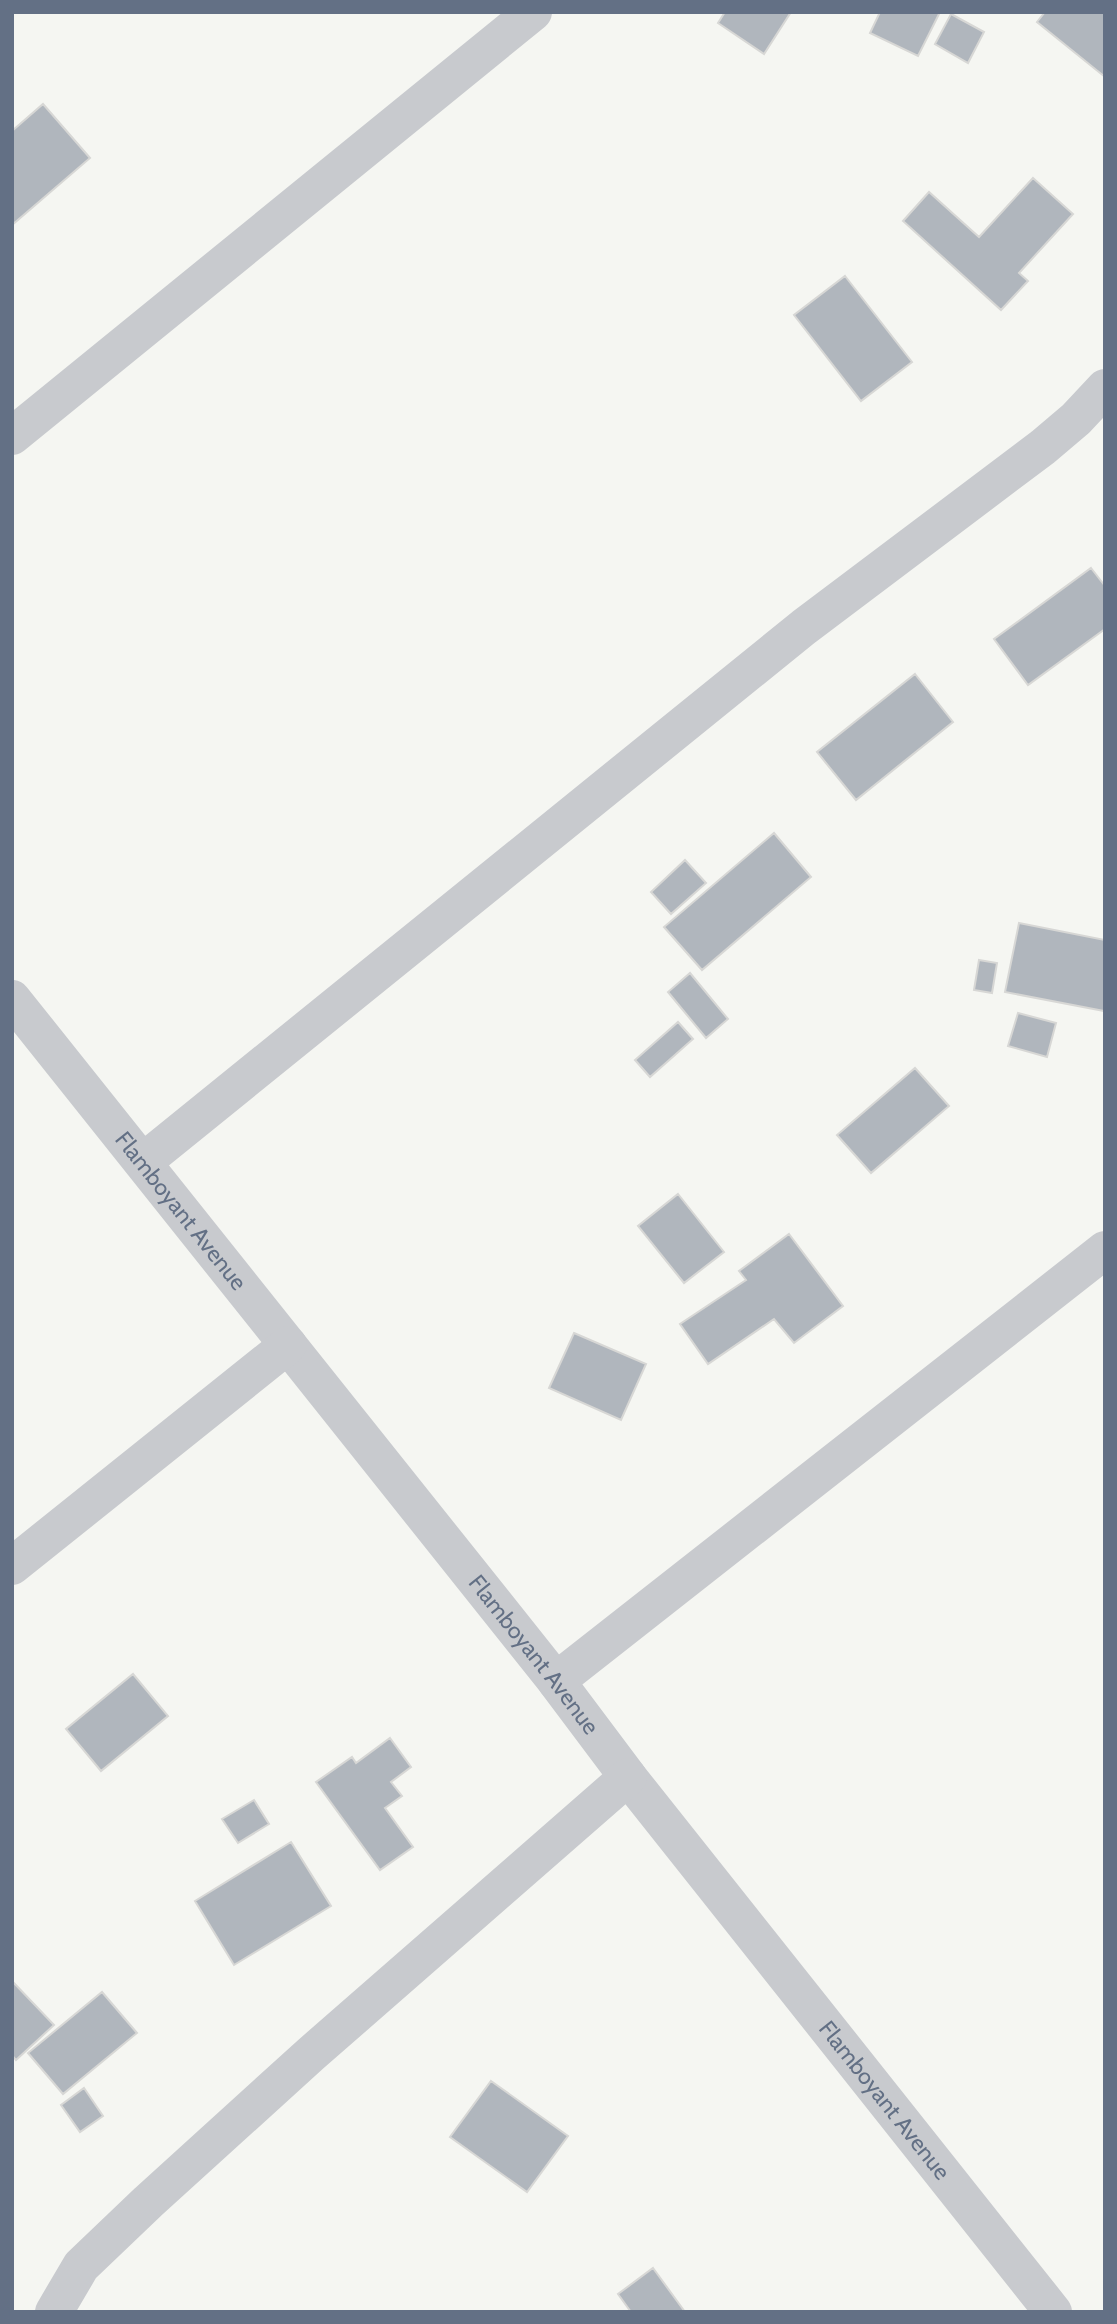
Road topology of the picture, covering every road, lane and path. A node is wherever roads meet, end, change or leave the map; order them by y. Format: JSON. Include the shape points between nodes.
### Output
{"nodes":[{"id":1,"x":533,"y":12,"type":"edge"},
{"id":2,"x":1105,"y":388,"type":"edge"},
{"id":3,"x":12,"y":436,"type":"edge"},
{"id":4,"x":12,"y":999,"type":"edge"},
{"id":5,"x":143,"y":1162,"type":"junction"},
{"id":6,"x":1105,"y":1250,"type":"edge"},
{"id":7,"x":288,"y":1345,"type":"junction"},
{"id":8,"x":12,"y":1566,"type":"edge"},
{"id":9,"x":556,"y":1681,"type":"junction"},
{"id":10,"x":628,"y":1777,"type":"junction"},
{"id":11,"x":54,"y":2312,"type":"edge"},
{"id":12,"x":1054,"y":2312,"type":"edge"}],
"edges":[{"from":1,"to":3,"type":"street"},
{"from":2,"to":5,"type":"street","via":[[1043,447],[804,627]]},
{"from":4,"to":5,"type":"street","name":"Flamboyant Avenue"},
{"from":5,"to":7,"type":"street","name":"Flamboyant Avenue"},
{"from":6,"to":9,"type":"street"},
{"from":7,"to":8,"type":"street"},
{"from":7,"to":9,"type":"street","name":"Flamboyant Avenue"},
{"from":9,"to":10,"type":"street","name":"Flamboyant Avenue"},
{"from":10,"to":11,"type":"street","via":[[148,2202],[81,2266]]},
{"from":10,"to":12,"type":"street","name":"Flamboyant Avenue"}]}
